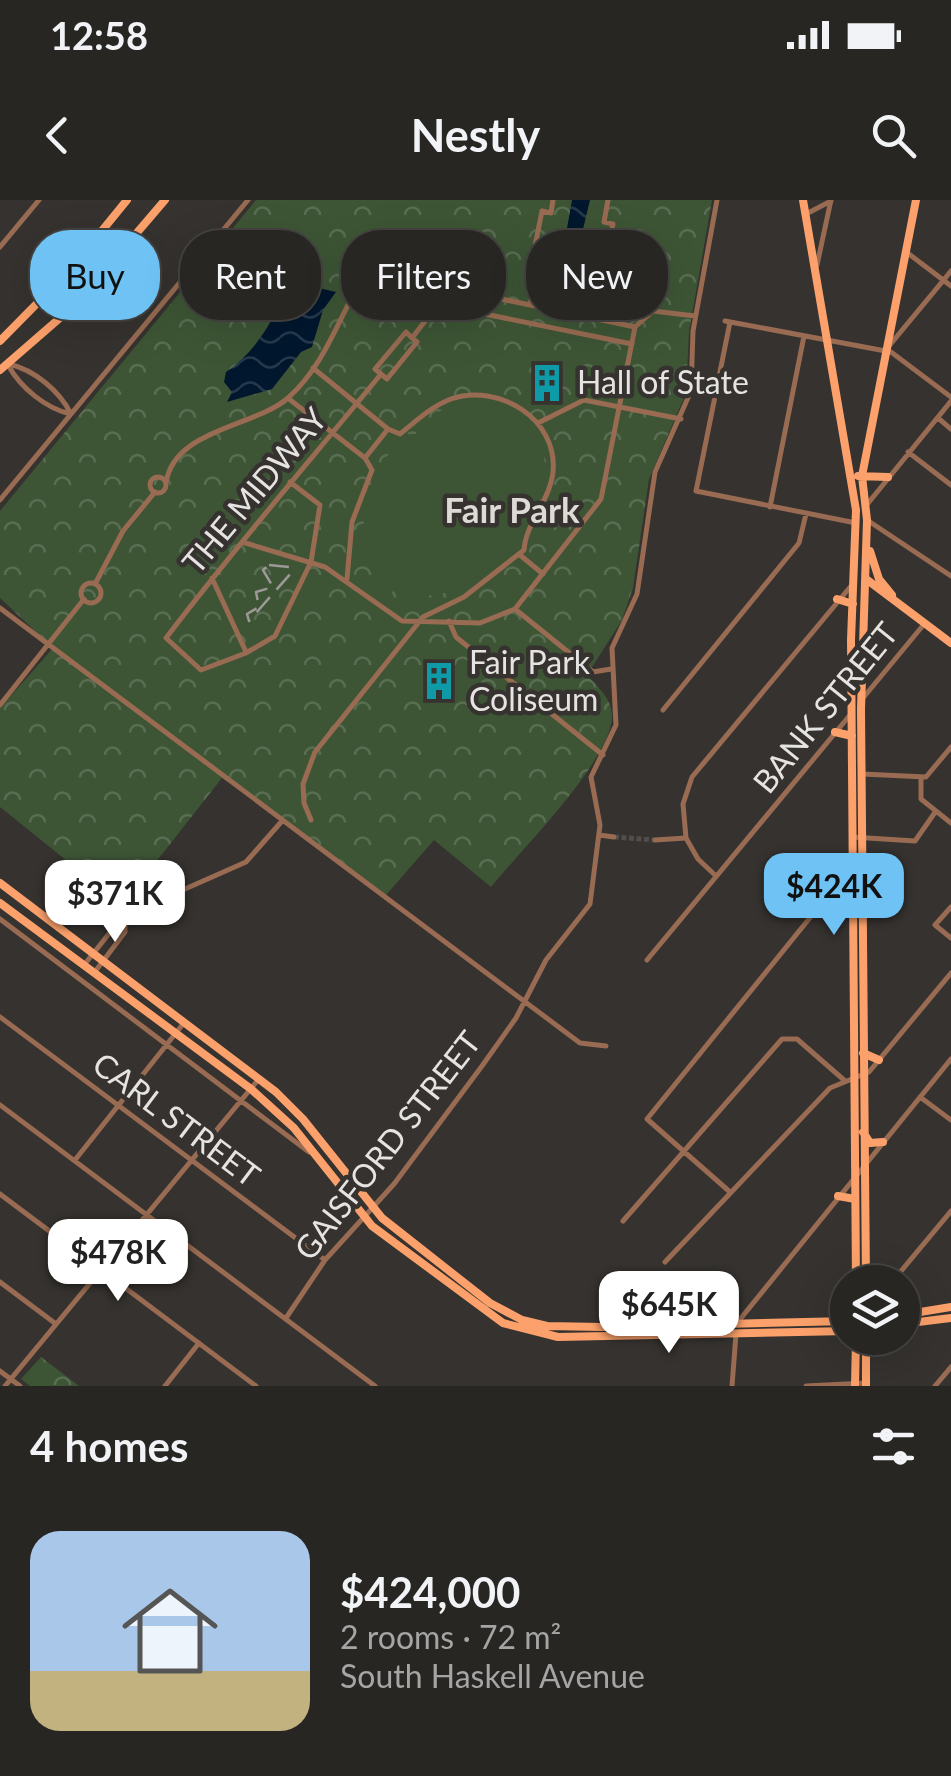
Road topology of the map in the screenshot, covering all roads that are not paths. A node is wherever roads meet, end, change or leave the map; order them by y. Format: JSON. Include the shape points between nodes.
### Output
{"nodes":[{"id":1,"x":39,"y":200,"type":"edge"},
{"id":2,"x":127,"y":200,"type":"edge"},
{"id":3,"x":165,"y":200,"type":"edge"},
{"id":4,"x":248,"y":200,"type":"edge"},
{"id":5,"x":554,"y":200,"type":"edge"},
{"id":6,"x":608,"y":200,"type":"edge"},
{"id":7,"x":718,"y":200,"type":"edge"},
{"id":8,"x":803,"y":200,"type":"edge"},
{"id":9,"x":832,"y":200,"type":"edge"},
{"id":10,"x":916,"y":200,"type":"edge"},
{"id":11,"x":806,"y":214,"type":"junction"},
{"id":12,"x":103,"y":230,"type":"edge"},
{"id":13,"x":140,"y":230,"type":"edge"},
{"id":14,"x":538,"y":230,"type":"edge"},
{"id":15,"x":612,"y":230,"type":"edge"},
{"id":16,"x":0,"y":247,"type":"edge"},
{"id":17,"x":906,"y":250,"type":"junction"},
{"id":18,"x":815,"y":271,"type":"junction"},
{"id":19,"x":951,"y":271,"type":"edge"},
{"id":20,"x":943,"y":280,"type":"junction"},
{"id":21,"x":951,"y":286,"type":"edge"},
{"id":22,"x":30,"y":311,"type":"edge"},
{"id":23,"x":695,"y":316,"type":"junction"},
{"id":24,"x":506,"y":318,"type":"edge"},
{"id":25,"x":53,"y":320,"type":"edge"},
{"id":26,"x":342,"y":320,"type":"edge"},
{"id":27,"x":426,"y":320,"type":"edge"},
{"id":28,"x":601,"y":320,"type":"edge"},
{"id":29,"x":635,"y":327,"type":"junction"},
{"id":30,"x":804,"y":336,"type":"junction"},
{"id":31,"x":412,"y":338,"type":"junction"},
{"id":32,"x":0,"y":341,"type":"edge"},
{"id":33,"x":827,"y":341,"type":"junction"},
{"id":34,"x":632,"y":344,"type":"junction"},
{"id":35,"x":885,"y":352,"type":"junction"},
{"id":36,"x":3,"y":364,"type":"edge"},
{"id":37,"x":313,"y":368,"type":"junction"},
{"id":38,"x":381,"y":374,"type":"junction"},
{"id":39,"x":290,"y":400,"type":"dead end"},
{"id":40,"x":951,"y":400,"type":"edge"},
{"id":41,"x":358,"y":403,"type":"junction"},
{"id":42,"x":620,"y":407,"type":"junction"},
{"id":43,"x":70,"y":414,"type":"junction"},
{"id":44,"x":938,"y":418,"type":"junction"},
{"id":45,"x":681,"y":419,"type":"junction"},
{"id":46,"x":538,"y":423,"type":"junction"},
{"id":47,"x":388,"y":429,"type":"junction"},
{"id":48,"x":951,"y":429,"type":"edge"},
{"id":49,"x":332,"y":433,"type":"junction"},
{"id":50,"x":908,"y":452,"type":"junction"},
{"id":51,"x":365,"y":458,"type":"junction"},
{"id":52,"x":167,"y":474,"type":"junction"},
{"id":53,"x":158,"y":476,"type":"junction"},
{"id":54,"x":850,"y":476,"type":"junction"},
{"id":55,"x":862,"y":476,"type":"junction"},
{"id":56,"x":888,"y":477,"type":"junction"},
{"id":57,"x":290,"y":482,"type":"junction"},
{"id":58,"x":166,"y":483,"type":"junction"},
{"id":59,"x":951,"y":485,"type":"edge"},
{"id":60,"x":152,"y":490,"type":"junction"},
{"id":61,"x":0,"y":500,"type":"edge"},
{"id":62,"x":865,"y":506,"type":"junction"},
{"id":63,"x":770,"y":507,"type":"junction"},
{"id":64,"x":806,"y":514,"type":"junction"},
{"id":65,"x":867,"y":520,"type":"junction"},
{"id":66,"x":856,"y":523,"type":"junction"},
{"id":67,"x":867,"y":538,"type":"junction"},
{"id":68,"x":241,"y":542,"type":"junction"},
{"id":69,"x":855,"y":552,"type":"junction"},
{"id":70,"x":520,"y":555,"type":"junction"},
{"id":71,"x":310,"y":562,"type":"junction"},
{"id":72,"x":544,"y":574,"type":"junction"},
{"id":73,"x":951,"y":576,"type":"edge"},
{"id":74,"x":212,"y":578,"type":"junction"},
{"id":75,"x":347,"y":579,"type":"junction"},
{"id":76,"x":866,"y":579,"type":"junction"},
{"id":77,"x":878,"y":580,"type":"junction"},
{"id":78,"x":96,"y":584,"type":"junction"},
{"id":79,"x":854,"y":584,"type":"junction"},
{"id":80,"x":884,"y":596,"type":"junction"},
{"id":81,"x":84,"y":599,"type":"junction"},
{"id":82,"x":837,"y":599,"type":"junction"},
{"id":83,"x":853,"y":604,"type":"junction"},
{"id":84,"x":864,"y":606,"type":"junction"},
{"id":85,"x":0,"y":608,"type":"edge"},
{"id":86,"x":515,"y":608,"type":"junction"},
{"id":87,"x":906,"y":609,"type":"junction"},
{"id":88,"x":449,"y":621,"type":"junction"},
{"id":89,"x":418,"y":622,"type":"junction"},
{"id":90,"x":925,"y":624,"type":"junction"},
{"id":91,"x":950,"y":640,"type":"edge"},
{"id":92,"x":47,"y":646,"type":"junction"},
{"id":93,"x":246,"y":654,"type":"junction"},
{"id":94,"x":611,"y":668,"type":"junction"},
{"id":95,"x":862,"y":675,"type":"junction"},
{"id":96,"x":876,"y":683,"type":"junction"},
{"id":97,"x":861,"y":700,"type":"junction"},
{"id":98,"x":0,"y":705,"type":"edge"},
{"id":99,"x":663,"y":710,"type":"dead end"},
{"id":100,"x":852,"y":712,"type":"junction"},
{"id":101,"x":834,"y":732,"type":"junction"},
{"id":102,"x":852,"y":736,"type":"junction"},
{"id":103,"x":951,"y":748,"type":"edge"},
{"id":104,"x":603,"y":755,"type":"junction"},
{"id":105,"x":862,"y":774,"type":"junction"},
{"id":106,"x":921,"y":778,"type":"junction"},
{"id":107,"x":936,"y":811,"type":"junction"},
{"id":108,"x":311,"y":820,"type":"dead end"},
{"id":109,"x":282,"y":821,"type":"junction"},
{"id":110,"x":950,"y":824,"type":"edge"},
{"id":111,"x":599,"y":835,"type":"junction"},
{"id":112,"x":614,"y":837,"type":"tunnel mouth"},
{"id":113,"x":686,"y":838,"type":"junction"},
{"id":114,"x":858,"y":838,"type":"junction"},
{"id":115,"x":655,"y":840,"type":"tunnel mouth"},
{"id":116,"x":716,"y":876,"type":"junction"},
{"id":117,"x":852,"y":876,"type":"junction"},
{"id":118,"x":863,"y":876,"type":"junction"},
{"id":119,"x":0,"y":883,"type":"edge"},
{"id":120,"x":0,"y":903,"type":"edge"},
{"id":121,"x":412,"y":906,"type":"dead end"},
{"id":122,"x":951,"y":907,"type":"edge"},
{"id":123,"x":406,"y":913,"type":"junction"},
{"id":124,"x":0,"y":919,"type":"edge"},
{"id":125,"x":125,"y":924,"type":"junction"},
{"id":126,"x":951,"y":938,"type":"edge"},
{"id":127,"x":93,"y":953,"type":"junction"},
{"id":128,"x":104,"y":960,"type":"junction"},
{"id":129,"x":647,"y":960,"type":"dead end"},
{"id":130,"x":83,"y":965,"type":"junction"},
{"id":131,"x":94,"y":973,"type":"junction"},
{"id":132,"x":951,"y":973,"type":"edge"},
{"id":133,"x":525,"y":1002,"type":"junction"},
{"id":134,"x":0,"y":1016,"type":"edge"},
{"id":135,"x":185,"y":1021,"type":"junction"},
{"id":136,"x":175,"y":1034,"type":"junction"},
{"id":137,"x":166,"y":1045,"type":"junction"},
{"id":138,"x":606,"y":1046,"type":"dead end"},
{"id":139,"x":863,"y":1054,"type":"junction"},
{"id":140,"x":951,"y":1059,"type":"edge"},
{"id":141,"x":879,"y":1060,"type":"junction"},
{"id":142,"x":259,"y":1078,"type":"junction"},
{"id":143,"x":853,"y":1078,"type":"junction"},
{"id":144,"x":251,"y":1088,"type":"junction"},
{"id":145,"x":920,"y":1097,"type":"junction"},
{"id":146,"x":241,"y":1102,"type":"junction"},
{"id":147,"x":0,"y":1105,"type":"edge"},
{"id":148,"x":118,"y":1106,"type":"junction"},
{"id":149,"x":951,"y":1120,"type":"edge"},
{"id":150,"x":863,"y":1132,"type":"junction"},
{"id":151,"x":883,"y":1142,"type":"junction"},
{"id":152,"x":686,"y":1151,"type":"junction"},
{"id":153,"x":316,"y":1157,"type":"junction"},
{"id":154,"x":74,"y":1160,"type":"junction"},
{"id":155,"x":192,"y":1160,"type":"junction"},
{"id":156,"x":863,"y":1164,"type":"junction"},
{"id":157,"x":854,"y":1176,"type":"junction"},
{"id":158,"x":730,"y":1192,"type":"junction"},
{"id":159,"x":0,"y":1194,"type":"edge"},
{"id":160,"x":838,"y":1196,"type":"junction"},
{"id":161,"x":854,"y":1200,"type":"junction"},
{"id":162,"x":371,"y":1207,"type":"junction"},
{"id":163,"x":951,"y":1211,"type":"edge"},
{"id":164,"x":147,"y":1215,"type":"junction"},
{"id":165,"x":362,"y":1216,"type":"junction"},
{"id":166,"x":624,"y":1221,"type":"dead end"},
{"id":167,"x":325,"y":1260,"type":"junction"},
{"id":168,"x":665,"y":1262,"type":"dead end"},
{"id":169,"x":856,"y":1265,"type":"edge"},
{"id":170,"x":866,"y":1265,"type":"edge"},
{"id":171,"x":906,"y":1265,"type":"edge"},
{"id":172,"x":102,"y":1270,"type":"junction"},
{"id":173,"x":0,"y":1282,"type":"edge"},
{"id":174,"x":951,"y":1307,"type":"edge"},
{"id":175,"x":920,"y":1311,"type":"edge"},
{"id":176,"x":286,"y":1318,"type":"junction"},
{"id":177,"x":951,"y":1318,"type":"edge"},
{"id":178,"x":830,"y":1321,"type":"edge"},
{"id":179,"x":920,"y":1322,"type":"edge"},
{"id":180,"x":736,"y":1323,"type":"junction"},
{"id":181,"x":56,"y":1324,"type":"junction"},
{"id":182,"x":559,"y":1332,"type":"junction"},
{"id":183,"x":830,"y":1332,"type":"edge"},
{"id":184,"x":736,"y":1335,"type":"junction"},
{"id":185,"x":200,"y":1344,"type":"junction"},
{"id":186,"x":858,"y":1355,"type":"edge"},
{"id":187,"x":864,"y":1355,"type":"edge"},
{"id":188,"x":951,"y":1367,"type":"edge"},
{"id":189,"x":0,"y":1371,"type":"edge"},
{"id":190,"x":11,"y":1379,"type":"junction"},
{"id":191,"x":861,"y":1384,"type":"edge"},
{"id":192,"x":5,"y":1386,"type":"edge"},
{"id":193,"x":20,"y":1386,"type":"edge"},
{"id":194,"x":164,"y":1386,"type":"edge"},
{"id":195,"x":256,"y":1386,"type":"edge"},
{"id":196,"x":375,"y":1386,"type":"edge"},
{"id":197,"x":732,"y":1386,"type":"edge"},
{"id":198,"x":806,"y":1386,"type":"edge"},
{"id":199,"x":935,"y":1386,"type":"edge"}],
"edges":[{"from":1,"to":16,"type":"street"},
{"from":2,"to":12,"type":"main road"},
{"from":3,"to":13,"type":"main road"},
{"from":4,"to":43,"type":"street"},
{"from":5,"to":14,"type":"street","via":[[551,213],[542,211]]},
{"from":6,"to":15,"type":"street","via":[[604,222],[613,224]]},
{"from":7,"to":23,"type":"street"},
{"from":8,"to":11,"type":"main road"},
{"from":9,"to":11,"type":"street"},
{"from":9,"to":18,"type":"street"},
{"from":10,"to":17,"type":"main road"},
{"from":11,"to":18,"type":"main road"},
{"from":17,"to":20,"type":"street"},
{"from":17,"to":35,"type":"main road"},
{"from":18,"to":33,"type":"main road"},
{"from":19,"to":20,"type":"street"},
{"from":20,"to":21,"type":"street"},
{"from":20,"to":35,"type":"street"},
{"from":22,"to":32,"type":"main road"},
{"from":23,"to":29,"type":"street","via":[[653,311]]},
{"from":23,"to":45,"type":"street","via":[[693,378]]},
{"from":24,"to":34,"type":"street"},
{"from":25,"to":36,"type":"main road"},
{"from":26,"to":37,"type":"street"},
{"from":27,"to":31,"type":"street","name":"THE MIDWAY"},
{"from":28,"to":29,"type":"street"},
{"from":29,"to":34,"type":"street"},
{"from":30,"to":33,"type":"street"},
{"from":30,"to":63,"type":"street"},
{"from":30,"to":63,"type":"street","via":[[727,322],[696,492]]},
{"from":31,"to":38,"type":"street","name":"THE MIDWAY","via":[[418,342],[387,379]]},
{"from":31,"to":38,"type":"street","name":"THE MIDWAY","via":[[406,332],[375,370]]},
{"from":33,"to":35,"type":"street"},
{"from":33,"to":54,"type":"main road"},
{"from":34,"to":42,"type":"street"},
{"from":35,"to":40,"type":"street","via":[[895,353]]},
{"from":35,"to":55,"type":"main road"},
{"from":36,"to":43,"type":"street","via":[[55,411]]},
{"from":36,"to":43,"type":"street","via":[[26,368],[64,400]]},
{"from":37,"to":41,"type":"street"},
{"from":37,"to":52,"type":"street","via":[[278,406],[208,436]]},
{"from":38,"to":41,"type":"street","name":"THE MIDWAY"},
{"from":39,"to":49,"type":"street"},
{"from":40,"to":44,"type":"street"},
{"from":41,"to":47,"type":"street"},
{"from":41,"to":49,"type":"street","name":"THE MIDWAY"},
{"from":42,"to":45,"type":"street"},
{"from":42,"to":46,"type":"street","via":[[584,400]]},
{"from":42,"to":72,"type":"street","via":[[601,499]]},
{"from":43,"to":61,"type":"street"},
{"from":44,"to":48,"type":"street"},
{"from":44,"to":50,"type":"street"},
{"from":45,"to":94,"type":"street","via":[[652,482],[642,574],[633,610],[612,648]]},
{"from":46,"to":47,"type":"street","via":[[506,400],[472,395],[448,400],[400,434]]},
{"from":46,"to":70,"type":"street","via":[[552,452],[553,473]]},
{"from":47,"to":51,"type":"street"},
{"from":49,"to":51,"type":"street"},
{"from":49,"to":57,"type":"street","name":"THE MIDWAY"},
{"from":50,"to":56,"type":"street"},
{"from":50,"to":59,"type":"street"},
{"from":51,"to":75,"type":"street","via":[[372,470],[352,522]]},
{"from":52,"to":53,"type":"street"},
{"from":52,"to":58,"type":"street"},
{"from":53,"to":58,"type":"street"},
{"from":53,"to":60,"type":"street"},
{"from":54,"to":55,"type":"main road"},
{"from":54,"to":66,"type":"main road"},
{"from":55,"to":56,"type":"main road"},
{"from":55,"to":62,"type":"main road"},
{"from":56,"to":62,"type":"street"},
{"from":57,"to":68,"type":"street","name":"THE MIDWAY"},
{"from":57,"to":71,"type":"street","via":[[320,505]]},
{"from":58,"to":60,"type":"street","via":[[163,491]]},
{"from":60,"to":78,"type":"street"},
{"from":62,"to":65,"type":"main road"},
{"from":63,"to":64,"type":"street"},
{"from":64,"to":66,"type":"street"},
{"from":64,"to":99,"type":"street","via":[[799,543]]},
{"from":65,"to":67,"type":"main road"},
{"from":65,"to":73,"type":"street"},
{"from":66,"to":69,"type":"main road"},
{"from":67,"to":76,"type":"main road"},
{"from":67,"to":77,"type":"main road"},
{"from":68,"to":71,"type":"street"},
{"from":68,"to":74,"type":"street","name":"THE MIDWAY"},
{"from":69,"to":76,"type":"main road"},
{"from":69,"to":79,"type":"main road"},
{"from":70,"to":72,"type":"street"},
{"from":70,"to":89,"type":"street"},
{"from":71,"to":75,"type":"street"},
{"from":71,"to":93,"type":"street","via":[[275,636]]},
{"from":72,"to":86,"type":"street"},
{"from":74,"to":93,"type":"street"},
{"from":74,"to":93,"type":"street","name":"THE MIDWAY","via":[[166,638],[205,671]]},
{"from":75,"to":89,"type":"street","via":[[402,621]]},
{"from":76,"to":77,"type":"main road"},
{"from":76,"to":79,"type":"main road"},
{"from":76,"to":80,"type":"main road"},
{"from":76,"to":84,"type":"main road"},
{"from":77,"to":87,"type":"main road"},
{"from":78,"to":81,"type":"street","via":[[84,587]]},
{"from":78,"to":81,"type":"street","via":[[100,598]]},
{"from":79,"to":82,"type":"street"},
{"from":79,"to":83,"type":"main road"},
{"from":80,"to":84,"type":"main road"},
{"from":80,"to":87,"type":"main road"},
{"from":81,"to":92,"type":"street"},
{"from":82,"to":83,"type":"main road"},
{"from":82,"to":113,"type":"street","via":[[697,771],[683,804]]},
{"from":83,"to":100,"type":"main road"},
{"from":84,"to":95,"type":"main road"},
{"from":85,"to":92,"type":"street"},
{"from":86,"to":88,"type":"street","via":[[489,621]]},
{"from":86,"to":94,"type":"street","via":[[593,672]]},
{"from":87,"to":90,"type":"main road"},
{"from":88,"to":89,"type":"street"},
{"from":88,"to":104,"type":"street","via":[[456,637]]},
{"from":89,"to":108,"type":"street","via":[[310,759],[303,794]]},
{"from":90,"to":91,"type":"main road"},
{"from":90,"to":96,"type":"street","name":"BANK STREET"},
{"from":92,"to":98,"type":"street"},
{"from":92,"to":109,"type":"street"},
{"from":94,"to":104,"type":"street","name":"GAISFORD STREET","via":[[617,714]]},
{"from":95,"to":96,"type":"main road"},
{"from":95,"to":97,"type":"main road"},
{"from":96,"to":97,"type":"street","name":"BANK STREET"},
{"from":97,"to":100,"type":"street","name":"BANK STREET"},
{"from":97,"to":105,"type":"main road"},
{"from":100,"to":101,"type":"street","name":"BANK STREET"},
{"from":100,"to":102,"type":"main road"},
{"from":101,"to":102,"type":"main road"},
{"from":101,"to":116,"type":"street","name":"BANK STREET"},
{"from":102,"to":114,"type":"main road"},
{"from":103,"to":106,"type":"street"},
{"from":104,"to":111,"type":"street","name":"GAISFORD STREET","via":[[590,786]]},
{"from":105,"to":106,"type":"street"},
{"from":105,"to":114,"type":"main road"},
{"from":106,"to":107,"type":"street","via":[[920,797]]},
{"from":107,"to":110,"type":"street"},
{"from":107,"to":114,"type":"street","via":[[915,841]]},
{"from":109,"to":123,"type":"street"},
{"from":109,"to":125,"type":"street","via":[[246,862],[151,904]]},
{"from":111,"to":112,"type":"street"},
{"from":111,"to":133,"type":"street","name":"GAISFORD STREET","via":[[590,904],[546,960]]},
{"from":113,"to":115,"type":"street"},
{"from":113,"to":116,"type":"street"},
{"from":114,"to":117,"type":"main road"},
{"from":114,"to":118,"type":"main road"},
{"from":116,"to":129,"type":"street","name":"BANK STREET"},
{"from":117,"to":118,"type":"street"},
{"from":117,"to":143,"type":"main road"},
{"from":117,"to":152,"type":"street","via":[[828,887],[818,909],[646,1118]]},
{"from":118,"to":139,"type":"main road"},
{"from":119,"to":127,"type":"main road"},
{"from":120,"to":130,"type":"main road"},
{"from":121,"to":123,"type":"street"},
{"from":122,"to":126,"type":"street","via":[[936,926]]},
{"from":123,"to":133,"type":"street"},
{"from":124,"to":137,"type":"street"},
{"from":125,"to":127,"type":"street","via":[[116,925]]},
{"from":125,"to":128,"type":"street"},
{"from":127,"to":128,"type":"main road"},
{"from":127,"to":130,"type":"street"},
{"from":128,"to":131,"type":"street"},
{"from":128,"to":135,"type":"main road"},
{"from":130,"to":131,"type":"main road"},
{"from":131,"to":136,"type":"main road"},
{"from":132,"to":141,"type":"street"},
{"from":133,"to":138,"type":"street","via":[[580,1044]]},
{"from":133,"to":162,"type":"street","name":"GAISFORD STREET"},
{"from":134,"to":148,"type":"street","name":"CARL STREET"},
{"from":135,"to":136,"type":"street"},
{"from":135,"to":142,"type":"main road"},
{"from":136,"to":137,"type":"street"},
{"from":136,"to":144,"type":"main road"},
{"from":137,"to":146,"type":"street"},
{"from":137,"to":148,"type":"street"},
{"from":139,"to":141,"type":"main road"},
{"from":139,"to":143,"type":"main road"},
{"from":140,"to":145,"type":"street"},
{"from":141,"to":143,"type":"street"},
{"from":142,"to":144,"type":"street"},
{"from":142,"to":162,"type":"main road","via":[[303,1119]]},
{"from":143,"to":150,"type":"main road"},
{"from":143,"to":152,"type":"street","via":[[786,1037]]},
{"from":143,"to":157,"type":"main road"},
{"from":143,"to":158,"type":"street","via":[[833,1085]]},
{"from":144,"to":146,"type":"street"},
{"from":144,"to":153,"type":"main road"},
{"from":145,"to":149,"type":"street"},
{"from":145,"to":151,"type":"street"},
{"from":146,"to":153,"type":"street"},
{"from":146,"to":155,"type":"street"},
{"from":147,"to":154,"type":"street"},
{"from":148,"to":154,"type":"street"},
{"from":148,"to":155,"type":"street","name":"CARL STREET"},
{"from":150,"to":151,"type":"main road","via":[[870,1142]]},
{"from":150,"to":156,"type":"main road"},
{"from":151,"to":156,"type":"street"},
{"from":152,"to":158,"type":"street"},
{"from":152,"to":166,"type":"street"},
{"from":153,"to":165,"type":"main road"},
{"from":154,"to":164,"type":"street"},
{"from":155,"to":164,"type":"street"},
{"from":155,"to":167,"type":"street","name":"CARL STREET"},
{"from":156,"to":157,"type":"street"},
{"from":156,"to":170,"type":"main road"},
{"from":157,"to":160,"type":"street"},
{"from":157,"to":161,"type":"main road"},
{"from":158,"to":168,"type":"street"},
{"from":159,"to":172,"type":"street"},
{"from":160,"to":161,"type":"main road"},
{"from":160,"to":180,"type":"street"},
{"from":161,"to":169,"type":"main road"},
{"from":162,"to":165,"type":"street","name":"GAISFORD STREET"},
{"from":162,"to":182,"type":"main road","via":[[490,1302]]},
{"from":163,"to":171,"type":"street"},
{"from":164,"to":172,"type":"street"},
{"from":164,"to":176,"type":"street"},
{"from":165,"to":167,"type":"street","name":"GAISFORD STREET"},
{"from":165,"to":182,"type":"main road","via":[[482,1310],[517,1328]]},
{"from":167,"to":176,"type":"street","name":"GAISFORD STREET"},
{"from":172,"to":181,"type":"street"},
{"from":172,"to":185,"type":"street"},
{"from":173,"to":181,"type":"street"},
{"from":174,"to":175,"type":"main road"},
{"from":176,"to":196,"type":"street"},
{"from":177,"to":179,"type":"main road"},
{"from":178,"to":180,"type":"main road"},
{"from":180,"to":182,"type":"main road"},
{"from":180,"to":184,"type":"street"},
{"from":181,"to":190,"type":"street"},
{"from":182,"to":184,"type":"main road","via":[[601,1338]]},
{"from":183,"to":184,"type":"main road"},
{"from":184,"to":197,"type":"street"},
{"from":185,"to":194,"type":"street"},
{"from":185,"to":195,"type":"street"},
{"from":186,"to":191,"type":"main road"},
{"from":187,"to":191,"type":"main road"},
{"from":188,"to":199,"type":"street"},
{"from":189,"to":190,"type":"street"},
{"from":190,"to":192,"type":"street"},
{"from":190,"to":193,"type":"street"},
{"from":191,"to":198,"type":"street"}]}
